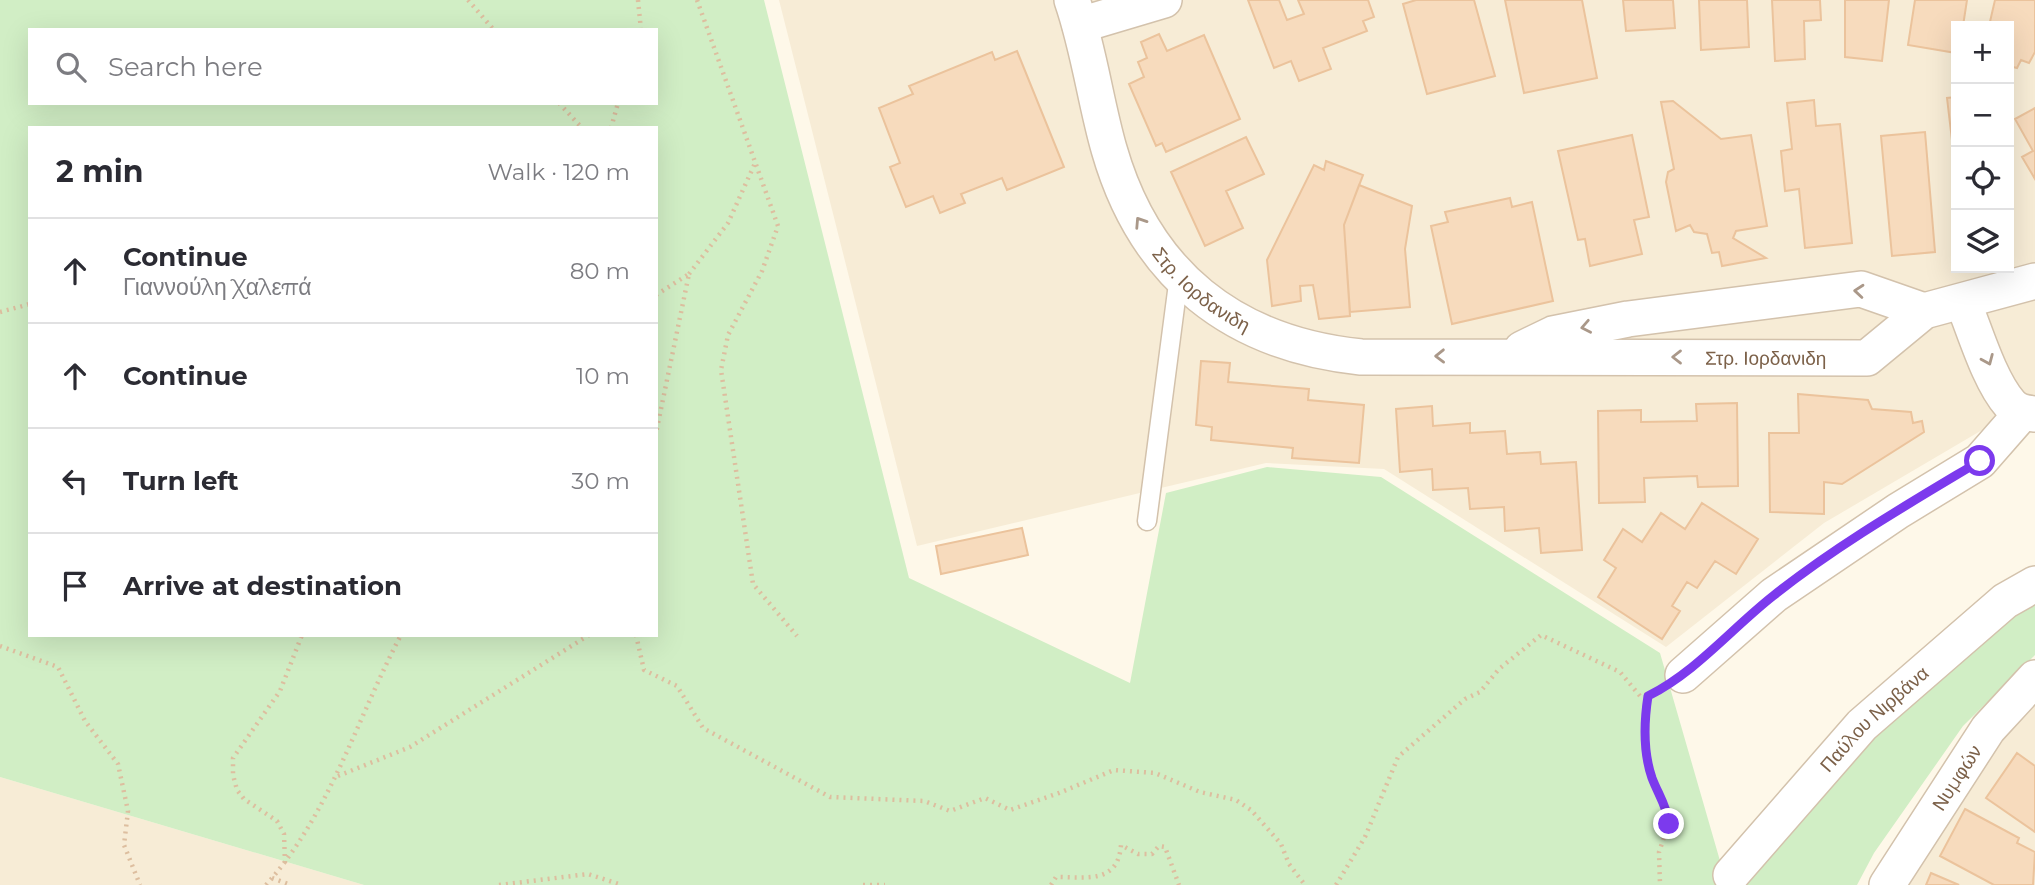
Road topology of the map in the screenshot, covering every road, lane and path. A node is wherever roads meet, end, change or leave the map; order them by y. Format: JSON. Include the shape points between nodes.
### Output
{"nodes":[{"id":1,"x":468,"y":0,"type":"edge"},
{"id":2,"x":638,"y":0,"type":"edge"},
{"id":3,"x":697,"y":0,"type":"edge"},
{"id":4,"x":1164,"y":0,"type":"edge"},
{"id":5,"x":1076,"y":12,"type":"edge"},
{"id":6,"x":492,"y":28,"type":"edge"},
{"id":7,"x":641,"y":28,"type":"edge"},
{"id":8,"x":561,"y":105,"type":"edge"},
{"id":9,"x":617,"y":105,"type":"edge"},
{"id":10,"x":580,"y":126,"type":"edge"},
{"id":11,"x":612,"y":126,"type":"edge"},
{"id":12,"x":757,"y":160,"type":"junction"},
{"id":13,"x":689,"y":274,"type":"junction"},
{"id":14,"x":1179,"y":276,"type":"junction"},
{"id":15,"x":2035,"y":281,"type":"edge"},
{"id":16,"x":658,"y":294,"type":"edge"},
{"id":17,"x":1963,"y":302,"type":"junction"},
{"id":18,"x":28,"y":305,"type":"edge"},
{"id":19,"x":1924,"y":311,"type":"junction"},
{"id":20,"x":0,"y":312,"type":"edge"},
{"id":21,"x":1508,"y":355,"type":"junction"},
{"id":22,"x":2029,"y":413,"type":"edge"},
{"id":23,"x":658,"y":423,"type":"edge"},
{"id":24,"x":1147,"y":521,"type":"dead end"},
{"id":25,"x":2035,"y":584,"type":"edge"},
{"id":26,"x":797,"y":636,"type":"dead end"},
{"id":27,"x":301,"y":637,"type":"edge"},
{"id":28,"x":400,"y":637,"type":"edge"},
{"id":29,"x":586,"y":637,"type":"edge"},
{"id":30,"x":636,"y":637,"type":"edge"},
{"id":31,"x":0,"y":646,"type":"edge"},
{"id":32,"x":1684,"y":675,"type":"joint"},
{"id":33,"x":2035,"y":678,"type":"edge"},
{"id":34,"x":1648,"y":696,"type":"junction"},
{"id":35,"x":338,"y":776,"type":"junction"},
{"id":36,"x":285,"y":864,"type":"junction"},
{"id":37,"x":1731,"y":875,"type":"dead end"},
{"id":38,"x":272,"y":878,"type":"junction"},
{"id":39,"x":140,"y":885,"type":"edge"},
{"id":40,"x":266,"y":885,"type":"edge"},
{"id":41,"x":291,"y":885,"type":"edge"},
{"id":42,"x":499,"y":885,"type":"edge"},
{"id":43,"x":622,"y":885,"type":"edge"},
{"id":44,"x":863,"y":885,"type":"edge"},
{"id":45,"x":885,"y":885,"type":"edge"},
{"id":46,"x":1051,"y":885,"type":"edge"},
{"id":47,"x":1179,"y":885,"type":"edge"},
{"id":48,"x":1305,"y":885,"type":"edge"},
{"id":49,"x":1336,"y":885,"type":"edge"},
{"id":50,"x":1660,"y":885,"type":"edge"},
{"id":51,"x":1887,"y":885,"type":"edge"}],
"edges":[{"from":1,"to":6,"type":"path"},
{"from":2,"to":7,"type":"path"},
{"from":3,"to":12,"type":"path"},
{"from":4,"to":5,"type":"street"},
{"from":14,"to":5,"type":"street","name":"Στρ. Ιορδανιδη","one_way":true,"via":[[1130,207],[1110,150]]},
{"from":8,"to":10,"type":"path"},
{"from":9,"to":11,"type":"path"},
{"from":12,"to":13,"type":"path","via":[[727,223]]},
{"from":12,"to":26,"type":"path","via":[[778,226],[762,271],[728,335],[721,370],[753,584]]},
{"from":13,"to":16,"type":"path"},
{"from":13,"to":23,"type":"path"},
{"from":21,"to":14,"type":"street","name":"Στρ. Ιορδανιδη","one_way":true,"via":[[1323,354],[1279,342],[1239,323]]},
{"from":14,"to":24,"type":"lane"},
{"from":15,"to":17,"type":"street","name":"Στρ. Ιορδανιδη"},
{"from":17,"to":19,"type":"street","name":"Στρ. Ιορδανιδη"},
{"from":17,"to":22,"type":"street","one_way":true,"via":[[2002,392],[2011,406]]},
{"from":18,"to":20,"type":"path"},
{"from":19,"to":21,"type":"street","name":"Στρ. Ιορδανιδη","one_way":true,"via":[[1861,289],[1628,319],[1553,334]]},
{"from":19,"to":21,"type":"street","name":"Στρ. Ιορδανιδη","one_way":true,"via":[[1867,358]]},
{"from":22,"to":32,"type":"street","via":[[1980,461],[1774,595]]},
{"from":25,"to":37,"type":"street","name":"Παύλου Νιρβάνα","via":[[2005,601],[1862,725]]},
{"from":27,"to":36,"type":"path","via":[[280,691],[233,758],[237,790],[277,821],[284,834]]},
{"from":28,"to":35,"type":"path"},
{"from":29,"to":35,"type":"path","via":[[410,747]]},
{"from":30,"to":48,"type":"path","via":[[644,670],[677,686],[703,728],[830,797],[924,801],[950,811],[985,798],[1010,810],[1114,770],[1155,773],[1200,792],[1236,800],[1251,810],[1281,844]]},
{"from":31,"to":39,"type":"path","via":[[58,667],[85,721],[118,764],[128,811],[124,845]]},
{"from":32,"to":34,"type":"path"},
{"from":33,"to":51,"type":"street","name":"Νυμφών","via":[[1989,729]]},
{"from":34,"to":49,"type":"path","via":[[1640,696],[1620,672],[1541,635],[1499,669],[1480,692],[1465,699],[1398,757],[1365,837]]},
{"from":34,"to":50,"type":"path","via":[[1645,739],[1651,775],[1669,824],[1659,852]]},
{"from":35,"to":36,"type":"path"},
{"from":36,"to":38,"type":"path"},
{"from":38,"to":40,"type":"path"},
{"from":38,"to":41,"type":"path"},
{"from":42,"to":43,"type":"path","via":[[588,874]]},
{"from":44,"to":45,"type":"path"},
{"from":46,"to":47,"type":"path","via":[[1056,877],[1099,876],[1113,871],[1120,861],[1121,845],[1138,854],[1152,854],[1164,847]]}]}
